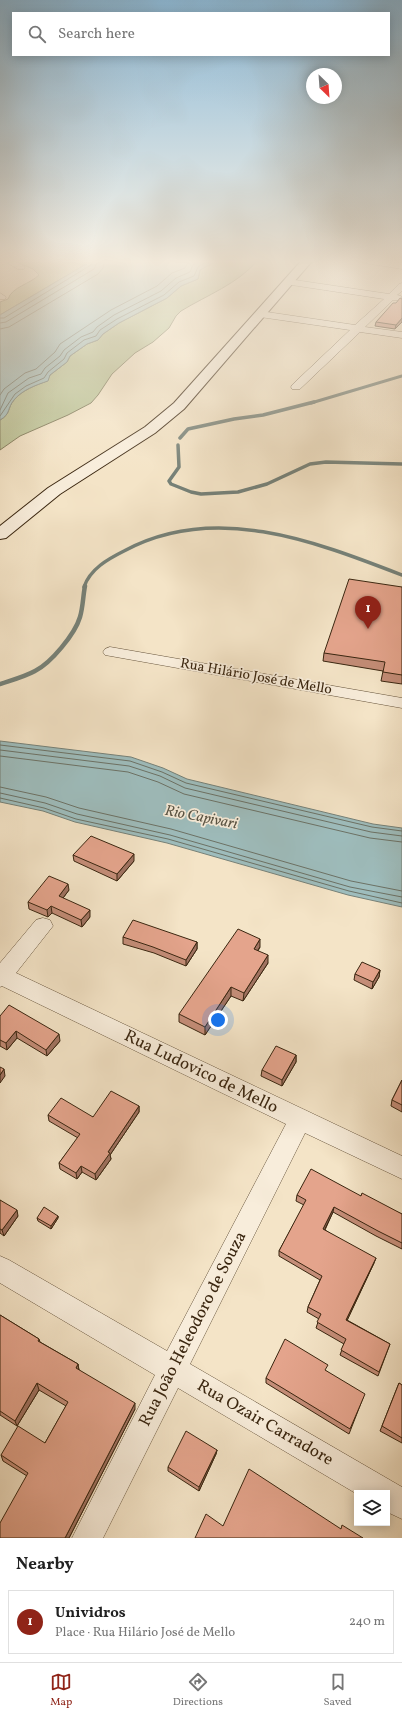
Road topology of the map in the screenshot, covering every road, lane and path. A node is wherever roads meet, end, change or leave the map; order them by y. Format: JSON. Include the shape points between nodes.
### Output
{"nodes":[{"id":1,"x":245,"y":332,"type":"edge"},
{"id":2,"x":354,"y":332,"type":"edge"},
{"id":3,"x":378,"y":332,"type":"edge"},
{"id":4,"x":402,"y":335,"type":"edge"},
{"id":5,"x":296,"y":387,"type":"dead end"},
{"id":6,"x":0,"y":534,"type":"edge"},
{"id":7,"x":110,"y":652,"type":"dead end"},
{"id":8,"x":402,"y":703,"type":"edge"},
{"id":9,"x":43,"y":926,"type":"dead end"},
{"id":10,"x":0,"y":976,"type":"edge"},
{"id":11,"x":300,"y":1119,"type":"junction"},
{"id":12,"x":402,"y":1168,"type":"edge"},
{"id":13,"x":0,"y":1269,"type":"edge"},
{"id":14,"x":172,"y":1369,"type":"junction"},
{"id":15,"x":379,"y":1490,"type":"edge"},
{"id":16,"x":390,"y":1497,"type":"edge"},
{"id":17,"x":402,"y":1504,"type":"edge"},
{"id":18,"x":87,"y":1538,"type":"edge"}],
"edges":[{"from":1,"to":6,"type":"main road","via":[[192,392],[150,430],[54,492]]},
{"from":2,"to":5,"type":"street"},
{"from":3,"to":4,"type":"street"},
{"from":7,"to":8,"type":"street","name":"Rua Hilário José de Mello"},
{"from":9,"to":10,"type":"street"},
{"from":10,"to":11,"type":"street","name":"Rua Ludovico de Mello"},
{"from":11,"to":12,"type":"street","name":"Rua Ludovico de Mello"},
{"from":11,"to":14,"type":"street","name":"Rua João Heleodoro de Souza"},
{"from":13,"to":14,"type":"street","name":"Rua Ozair Carradore"},
{"from":14,"to":15,"type":"street","name":"Rua Ozair Carradore"},
{"from":14,"to":18,"type":"street","name":"Rua João Heleodoro de Souza"},
{"from":16,"to":17,"type":"street"}]}
